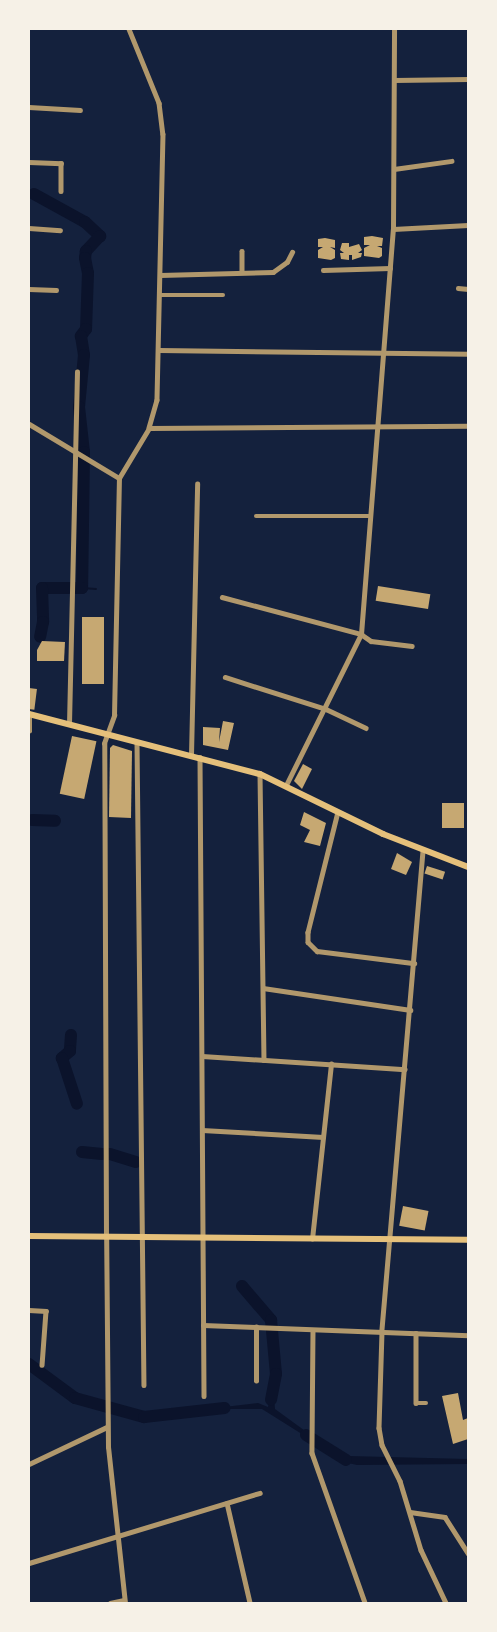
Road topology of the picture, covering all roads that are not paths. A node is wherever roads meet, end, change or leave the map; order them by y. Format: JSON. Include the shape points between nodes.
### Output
{"nodes":[{"id":1,"x":129,"y":29,"type":"edge"},
{"id":2,"x":394,"y":29,"type":"edge"},
{"id":3,"x":468,"y":79,"type":"edge"},
{"id":4,"x":394,"y":80,"type":"junction"},
{"id":5,"x":29,"y":107,"type":"edge"},
{"id":6,"x":80,"y":110,"type":"dead end"},
{"id":7,"x":452,"y":161,"type":"dead end"},
{"id":8,"x":29,"y":162,"type":"edge"},
{"id":9,"x":394,"y":169,"type":"junction"},
{"id":10,"x":61,"y":191,"type":"dead end"},
{"id":11,"x":468,"y":225,"type":"edge"},
{"id":12,"x":29,"y":228,"type":"edge"},
{"id":13,"x":393,"y":229,"type":"junction"},
{"id":14,"x":60,"y":230,"type":"dead end"},
{"id":15,"x":242,"y":251,"type":"dead end"},
{"id":16,"x":292,"y":252,"type":"dead end"},
{"id":17,"x":390,"y":268,"type":"junction"},
{"id":18,"x":323,"y":270,"type":"dead end"},
{"id":19,"x":242,"y":272,"type":"junction"},
{"id":20,"x":160,"y":275,"type":"junction"},
{"id":21,"x":458,"y":288,"type":"dead end"},
{"id":22,"x":29,"y":289,"type":"edge"},
{"id":23,"x":468,"y":289,"type":"edge"},
{"id":24,"x":56,"y":290,"type":"dead end"},
{"id":25,"x":159,"y":295,"type":"junction"},
{"id":26,"x":223,"y":295,"type":"dead end"},
{"id":27,"x":158,"y":350,"type":"junction"},
{"id":28,"x":384,"y":353,"type":"junction"},
{"id":29,"x":468,"y":354,"type":"edge"},
{"id":30,"x":77,"y":372,"type":"dead end"},
{"id":31,"x":29,"y":424,"type":"edge"},
{"id":32,"x":468,"y":426,"type":"edge"},
{"id":33,"x":378,"y":427,"type":"junction"},
{"id":34,"x":149,"y":428,"type":"junction"},
{"id":35,"x":76,"y":452,"type":"junction"},
{"id":36,"x":119,"y":478,"type":"junction"},
{"id":37,"x":197,"y":484,"type":"dead end"},
{"id":38,"x":256,"y":516,"type":"dead end"},
{"id":39,"x":371,"y":516,"type":"junction"},
{"id":40,"x":222,"y":597,"type":"dead end"},
{"id":41,"x":361,"y":634,"type":"junction"},
{"id":42,"x":412,"y":646,"type":"dead end"},
{"id":43,"x":225,"y":677,"type":"dead end"},
{"id":44,"x":326,"y":709,"type":"junction"},
{"id":45,"x":29,"y":714,"type":"edge"},
{"id":46,"x":69,"y":724,"type":"junction"},
{"id":47,"x":366,"y":728,"type":"dead end"},
{"id":48,"x":29,"y":730,"type":"edge"},
{"id":49,"x":107,"y":734,"type":"junction"},
{"id":50,"x":137,"y":741,"type":"junction"},
{"id":51,"x":191,"y":755,"type":"junction"},
{"id":52,"x":200,"y":757,"type":"junction"},
{"id":53,"x":260,"y":774,"type":"junction"},
{"id":54,"x":286,"y":785,"type":"junction"},
{"id":55,"x":338,"y":812,"type":"junction"},
{"id":56,"x":423,"y":851,"type":"junction"},
{"id":57,"x":468,"y":867,"type":"edge"},
{"id":58,"x":414,"y":963,"type":"junction"},
{"id":59,"x":263,"y":988,"type":"junction"},
{"id":60,"x":410,"y":1010,"type":"junction"},
{"id":61,"x":202,"y":1056,"type":"junction"},
{"id":62,"x":264,"y":1060,"type":"junction"},
{"id":63,"x":331,"y":1064,"type":"junction"},
{"id":64,"x":405,"y":1069,"type":"junction"},
{"id":65,"x":202,"y":1130,"type":"junction"},
{"id":66,"x":323,"y":1137,"type":"junction"},
{"id":67,"x":29,"y":1236,"type":"edge"},
{"id":68,"x":106,"y":1237,"type":"junction"},
{"id":69,"x":143,"y":1237,"type":"junction"},
{"id":70,"x":203,"y":1238,"type":"junction"},
{"id":71,"x":312,"y":1238,"type":"junction"},
{"id":72,"x":390,"y":1239,"type":"junction"},
{"id":73,"x":468,"y":1240,"type":"edge"},
{"id":74,"x":29,"y":1310,"type":"edge"},
{"id":75,"x":203,"y":1326,"type":"junction"},
{"id":76,"x":256,"y":1328,"type":"junction"},
{"id":77,"x":313,"y":1330,"type":"junction"},
{"id":78,"x":382,"y":1332,"type":"junction"},
{"id":79,"x":416,"y":1333,"type":"junction"},
{"id":80,"x":468,"y":1335,"type":"edge"},
{"id":81,"x":42,"y":1365,"type":"dead end"},
{"id":82,"x":256,"y":1381,"type":"dead end"},
{"id":83,"x":144,"y":1385,"type":"dead end"},
{"id":84,"x":204,"y":1396,"type":"dead end"},
{"id":85,"x":426,"y":1404,"type":"dead end"},
{"id":86,"x":108,"y":1427,"type":"junction"},
{"id":87,"x":29,"y":1464,"type":"edge"},
{"id":88,"x":260,"y":1493,"type":"dead end"},
{"id":89,"x":227,"y":1503,"type":"junction"},
{"id":90,"x":410,"y":1512,"type":"junction"},
{"id":91,"x":117,"y":1536,"type":"junction"},
{"id":92,"x":468,"y":1553,"type":"edge"},
{"id":93,"x":29,"y":1562,"type":"edge"},
{"id":94,"x":124,"y":1601,"type":"edge"},
{"id":95,"x":110,"y":1603,"type":"edge"},
{"id":96,"x":250,"y":1603,"type":"edge"},
{"id":97,"x":365,"y":1603,"type":"edge"},
{"id":98,"x":446,"y":1603,"type":"edge"}],
"edges":[{"from":1,"to":20,"type":"street","via":[[162,118]]},
{"from":2,"to":4,"type":"street"},
{"from":3,"to":4,"type":"street"},
{"from":4,"to":9,"type":"street"},
{"from":5,"to":6,"type":"street"},
{"from":7,"to":9,"type":"street"},
{"from":8,"to":10,"type":"street","via":[[61,163]]},
{"from":9,"to":13,"type":"street"},
{"from":11,"to":13,"type":"street"},
{"from":12,"to":14,"type":"street"},
{"from":13,"to":17,"type":"street"},
{"from":15,"to":19,"type":"street"},
{"from":16,"to":19,"type":"street","via":[[287,262],[273,272]]},
{"from":17,"to":18,"type":"street"},
{"from":17,"to":28,"type":"street"},
{"from":19,"to":20,"type":"street"},
{"from":20,"to":25,"type":"street"},
{"from":21,"to":23,"type":"street"},
{"from":22,"to":24,"type":"street"},
{"from":25,"to":26,"type":"street"},
{"from":25,"to":27,"type":"street"},
{"from":27,"to":28,"type":"street"},
{"from":27,"to":34,"type":"street","via":[[157,400]]},
{"from":28,"to":29,"type":"street"},
{"from":28,"to":33,"type":"street"},
{"from":30,"to":35,"type":"street"},
{"from":31,"to":35,"type":"street"},
{"from":32,"to":33,"type":"street"},
{"from":33,"to":34,"type":"street"},
{"from":33,"to":39,"type":"street"},
{"from":34,"to":36,"type":"street"},
{"from":35,"to":36,"type":"street"},
{"from":35,"to":46,"type":"street"},
{"from":36,"to":49,"type":"street","via":[[114,715]]},
{"from":37,"to":51,"type":"street"},
{"from":38,"to":39,"type":"street"},
{"from":39,"to":41,"type":"street"},
{"from":40,"to":41,"type":"street"},
{"from":41,"to":42,"type":"street","via":[[370,641]]},
{"from":41,"to":44,"type":"street"},
{"from":43,"to":44,"type":"street"},
{"from":44,"to":47,"type":"street"},
{"from":44,"to":54,"type":"street"},
{"from":45,"to":46,"type":"main road"},
{"from":45,"to":48,"type":"street"},
{"from":46,"to":49,"type":"main road"},
{"from":49,"to":50,"type":"main road"},
{"from":49,"to":68,"type":"street","via":[[104,743]]},
{"from":50,"to":51,"type":"main road"},
{"from":50,"to":69,"type":"street"},
{"from":51,"to":52,"type":"main road"},
{"from":52,"to":53,"type":"main road"},
{"from":52,"to":61,"type":"street"},
{"from":53,"to":54,"type":"main road"},
{"from":53,"to":59,"type":"street"},
{"from":54,"to":55,"type":"main road"},
{"from":55,"to":56,"type":"main road"},
{"from":55,"to":58,"type":"street","via":[[308,932],[310,946],[317,951]]},
{"from":56,"to":57,"type":"main road"},
{"from":56,"to":58,"type":"street"},
{"from":58,"to":60,"type":"street"},
{"from":59,"to":60,"type":"street"},
{"from":59,"to":62,"type":"street"},
{"from":60,"to":64,"type":"street"},
{"from":61,"to":62,"type":"street"},
{"from":61,"to":65,"type":"street"},
{"from":62,"to":63,"type":"street"},
{"from":63,"to":64,"type":"street"},
{"from":63,"to":66,"type":"street"},
{"from":64,"to":72,"type":"street"},
{"from":65,"to":66,"type":"street"},
{"from":65,"to":70,"type":"street"},
{"from":66,"to":71,"type":"street"},
{"from":67,"to":68,"type":"main road"},
{"from":68,"to":69,"type":"main road"},
{"from":68,"to":86,"type":"street"},
{"from":69,"to":70,"type":"main road"},
{"from":69,"to":83,"type":"street"},
{"from":70,"to":71,"type":"main road"},
{"from":70,"to":75,"type":"street"},
{"from":71,"to":72,"type":"main road"},
{"from":72,"to":73,"type":"main road"},
{"from":72,"to":78,"type":"street"},
{"from":74,"to":81,"type":"street","via":[[46,1311]]},
{"from":75,"to":76,"type":"street"},
{"from":75,"to":84,"type":"street"},
{"from":76,"to":77,"type":"street"},
{"from":76,"to":82,"type":"street"},
{"from":77,"to":78,"type":"street"},
{"from":77,"to":97,"type":"street","via":[[311,1446]]},
{"from":78,"to":79,"type":"street"},
{"from":78,"to":90,"type":"street","via":[[379,1428]]},
{"from":79,"to":80,"type":"street"},
{"from":79,"to":85,"type":"street","via":[[416,1403]]},
{"from":86,"to":87,"type":"street"},
{"from":86,"to":91,"type":"street"},
{"from":88,"to":89,"type":"street"},
{"from":89,"to":91,"type":"street"},
{"from":89,"to":96,"type":"street"},
{"from":90,"to":92,"type":"street","via":[[445,1518]]},
{"from":90,"to":98,"type":"street","via":[[421,1550]]},
{"from":91,"to":93,"type":"street"},
{"from":91,"to":94,"type":"street"},
{"from":94,"to":95,"type":"street"}]}
